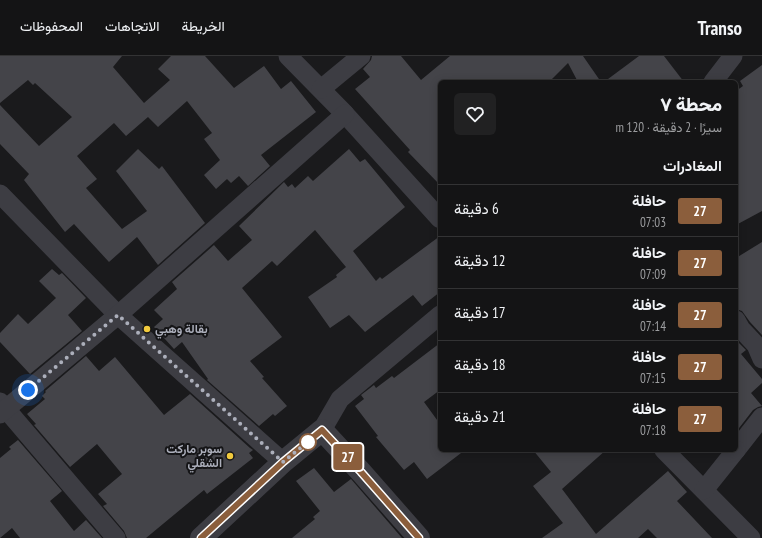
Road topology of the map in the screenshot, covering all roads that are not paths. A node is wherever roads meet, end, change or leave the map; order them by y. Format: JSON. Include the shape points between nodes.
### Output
{"nodes":[{"id":1,"x":288,"y":56,"type":"edge"},
{"id":2,"x":361,"y":56,"type":"edge"},
{"id":3,"x":733,"y":56,"type":"edge"},
{"id":4,"x":715,"y":80,"type":"edge"},
{"id":5,"x":321,"y":89,"type":"junction"},
{"id":6,"x":345,"y":114,"type":"junction"},
{"id":7,"x":0,"y":194,"type":"edge"},
{"id":8,"x":438,"y":217,"type":"edge"},
{"id":9,"x":118,"y":315,"type":"junction"},
{"id":10,"x":438,"y":317,"type":"edge"},
{"id":11,"x":738,"y":324,"type":"edge"},
{"id":12,"x":762,"y":359,"type":"edge"},
{"id":13,"x":2,"y":408,"type":"edge"},
{"id":14,"x":762,"y":417,"type":"edge"},
{"id":15,"x":322,"y":430,"type":"junction"},
{"id":16,"x":738,"y":447,"type":"edge"},
{"id":17,"x":666,"y":452,"type":"edge"},
{"id":18,"x":734,"y":452,"type":"edge"},
{"id":19,"x":283,"y":462,"type":"junction"},
{"id":20,"x":704,"y":490,"type":"junction"},
{"id":21,"x":116,"y":538,"type":"edge"},
{"id":22,"x":201,"y":538,"type":"edge"},
{"id":23,"x":419,"y":538,"type":"edge"},
{"id":24,"x":751,"y":538,"type":"edge"}],
"edges":[{"from":1,"to":5,"type":"street"},
{"from":2,"to":5,"type":"street"},
{"from":3,"to":4,"type":"street"},
{"from":5,"to":6,"type":"street"},
{"from":6,"to":8,"type":"street"},
{"from":6,"to":9,"type":"street"},
{"from":7,"to":9,"type":"street"},
{"from":9,"to":13,"type":"street"},
{"from":9,"to":19,"type":"street"},
{"from":10,"to":15,"type":"street","via":[[340,399]]},
{"from":11,"to":12,"type":"street","via":[[756,345]]},
{"from":13,"to":21,"type":"street"},
{"from":14,"to":16,"type":"street"},
{"from":15,"to":19,"type":"street"},
{"from":15,"to":23,"type":"street"},
{"from":17,"to":20,"type":"street"},
{"from":18,"to":20,"type":"street"},
{"from":19,"to":22,"type":"street"},
{"from":20,"to":24,"type":"street"}]}
